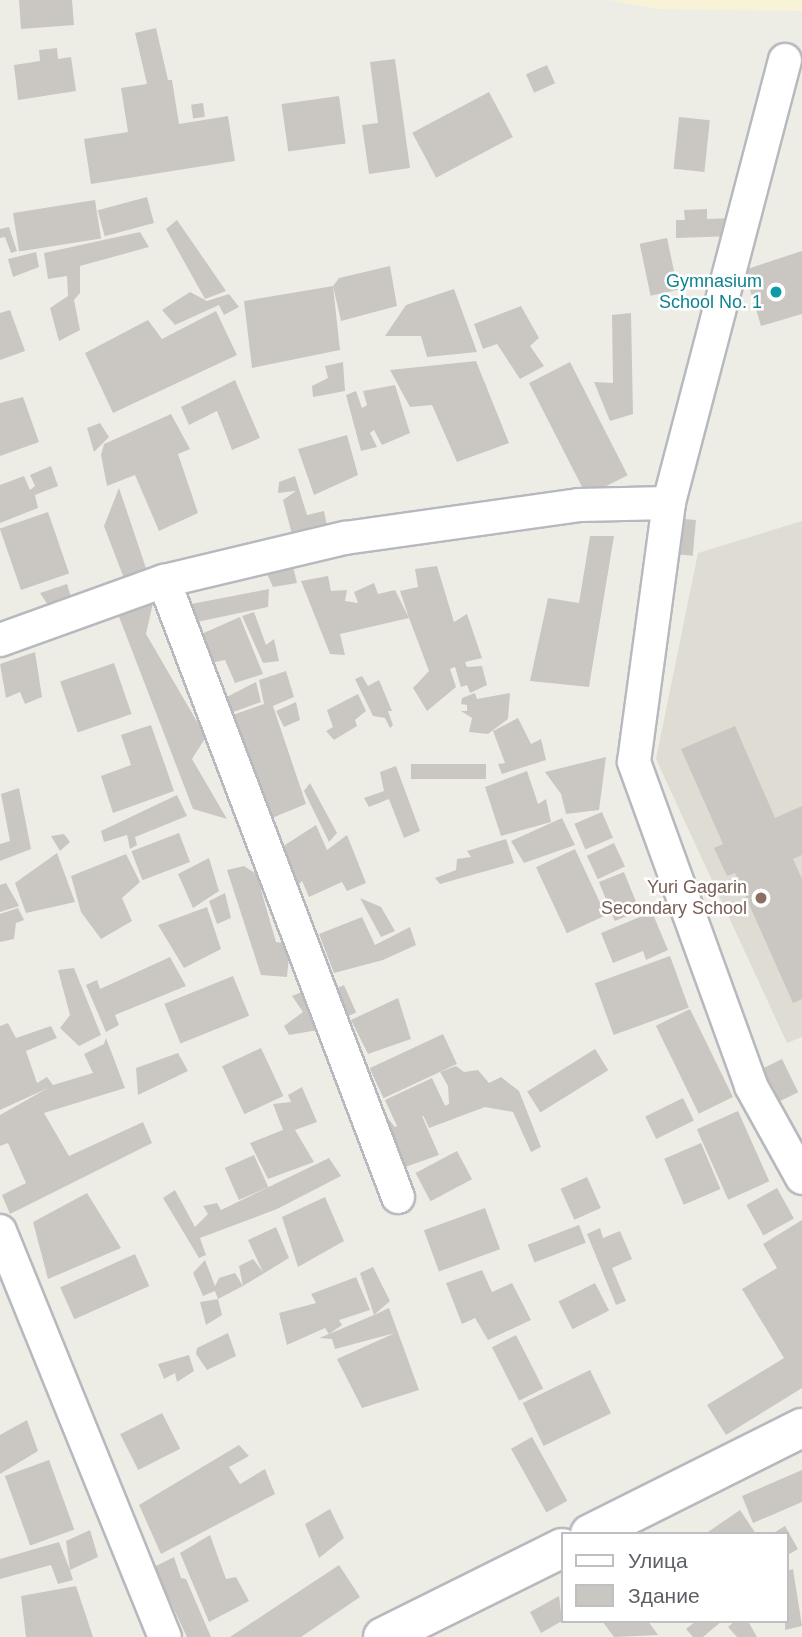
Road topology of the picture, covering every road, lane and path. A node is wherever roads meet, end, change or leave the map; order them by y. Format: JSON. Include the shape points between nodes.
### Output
{"nodes":[{"id":1,"x":785,"y":60,"type":"dead end"},
{"id":2,"x":669,"y":503,"type":"junction"},
{"id":3,"x":164,"y":581,"type":"junction"},
{"id":4,"x":0,"y":640,"type":"edge"},
{"id":5,"x":802,"y":1178,"type":"edge"},
{"id":6,"x":398,"y":1197,"type":"dead end"},
{"id":7,"x":0,"y":1231,"type":"edge"},
{"id":8,"x":802,"y":1428,"type":"edge"},
{"id":9,"x":594,"y":1532,"type":"edge"},
{"id":10,"x":560,"y":1549,"type":"edge"},
{"id":11,"x":165,"y":1637,"type":"edge"},
{"id":12,"x":383,"y":1637,"type":"edge"}],
"edges":[{"from":1,"to":2,"type":"street"},
{"from":2,"to":3,"type":"street","via":[[579,505],[345,538]]},
{"from":2,"to":5,"type":"street","via":[[634,762],[751,1086]]},
{"from":3,"to":4,"type":"street"},
{"from":3,"to":6,"type":"street"},
{"from":7,"to":11,"type":"street"},
{"from":8,"to":9,"type":"street"},
{"from":10,"to":12,"type":"street"}]}
